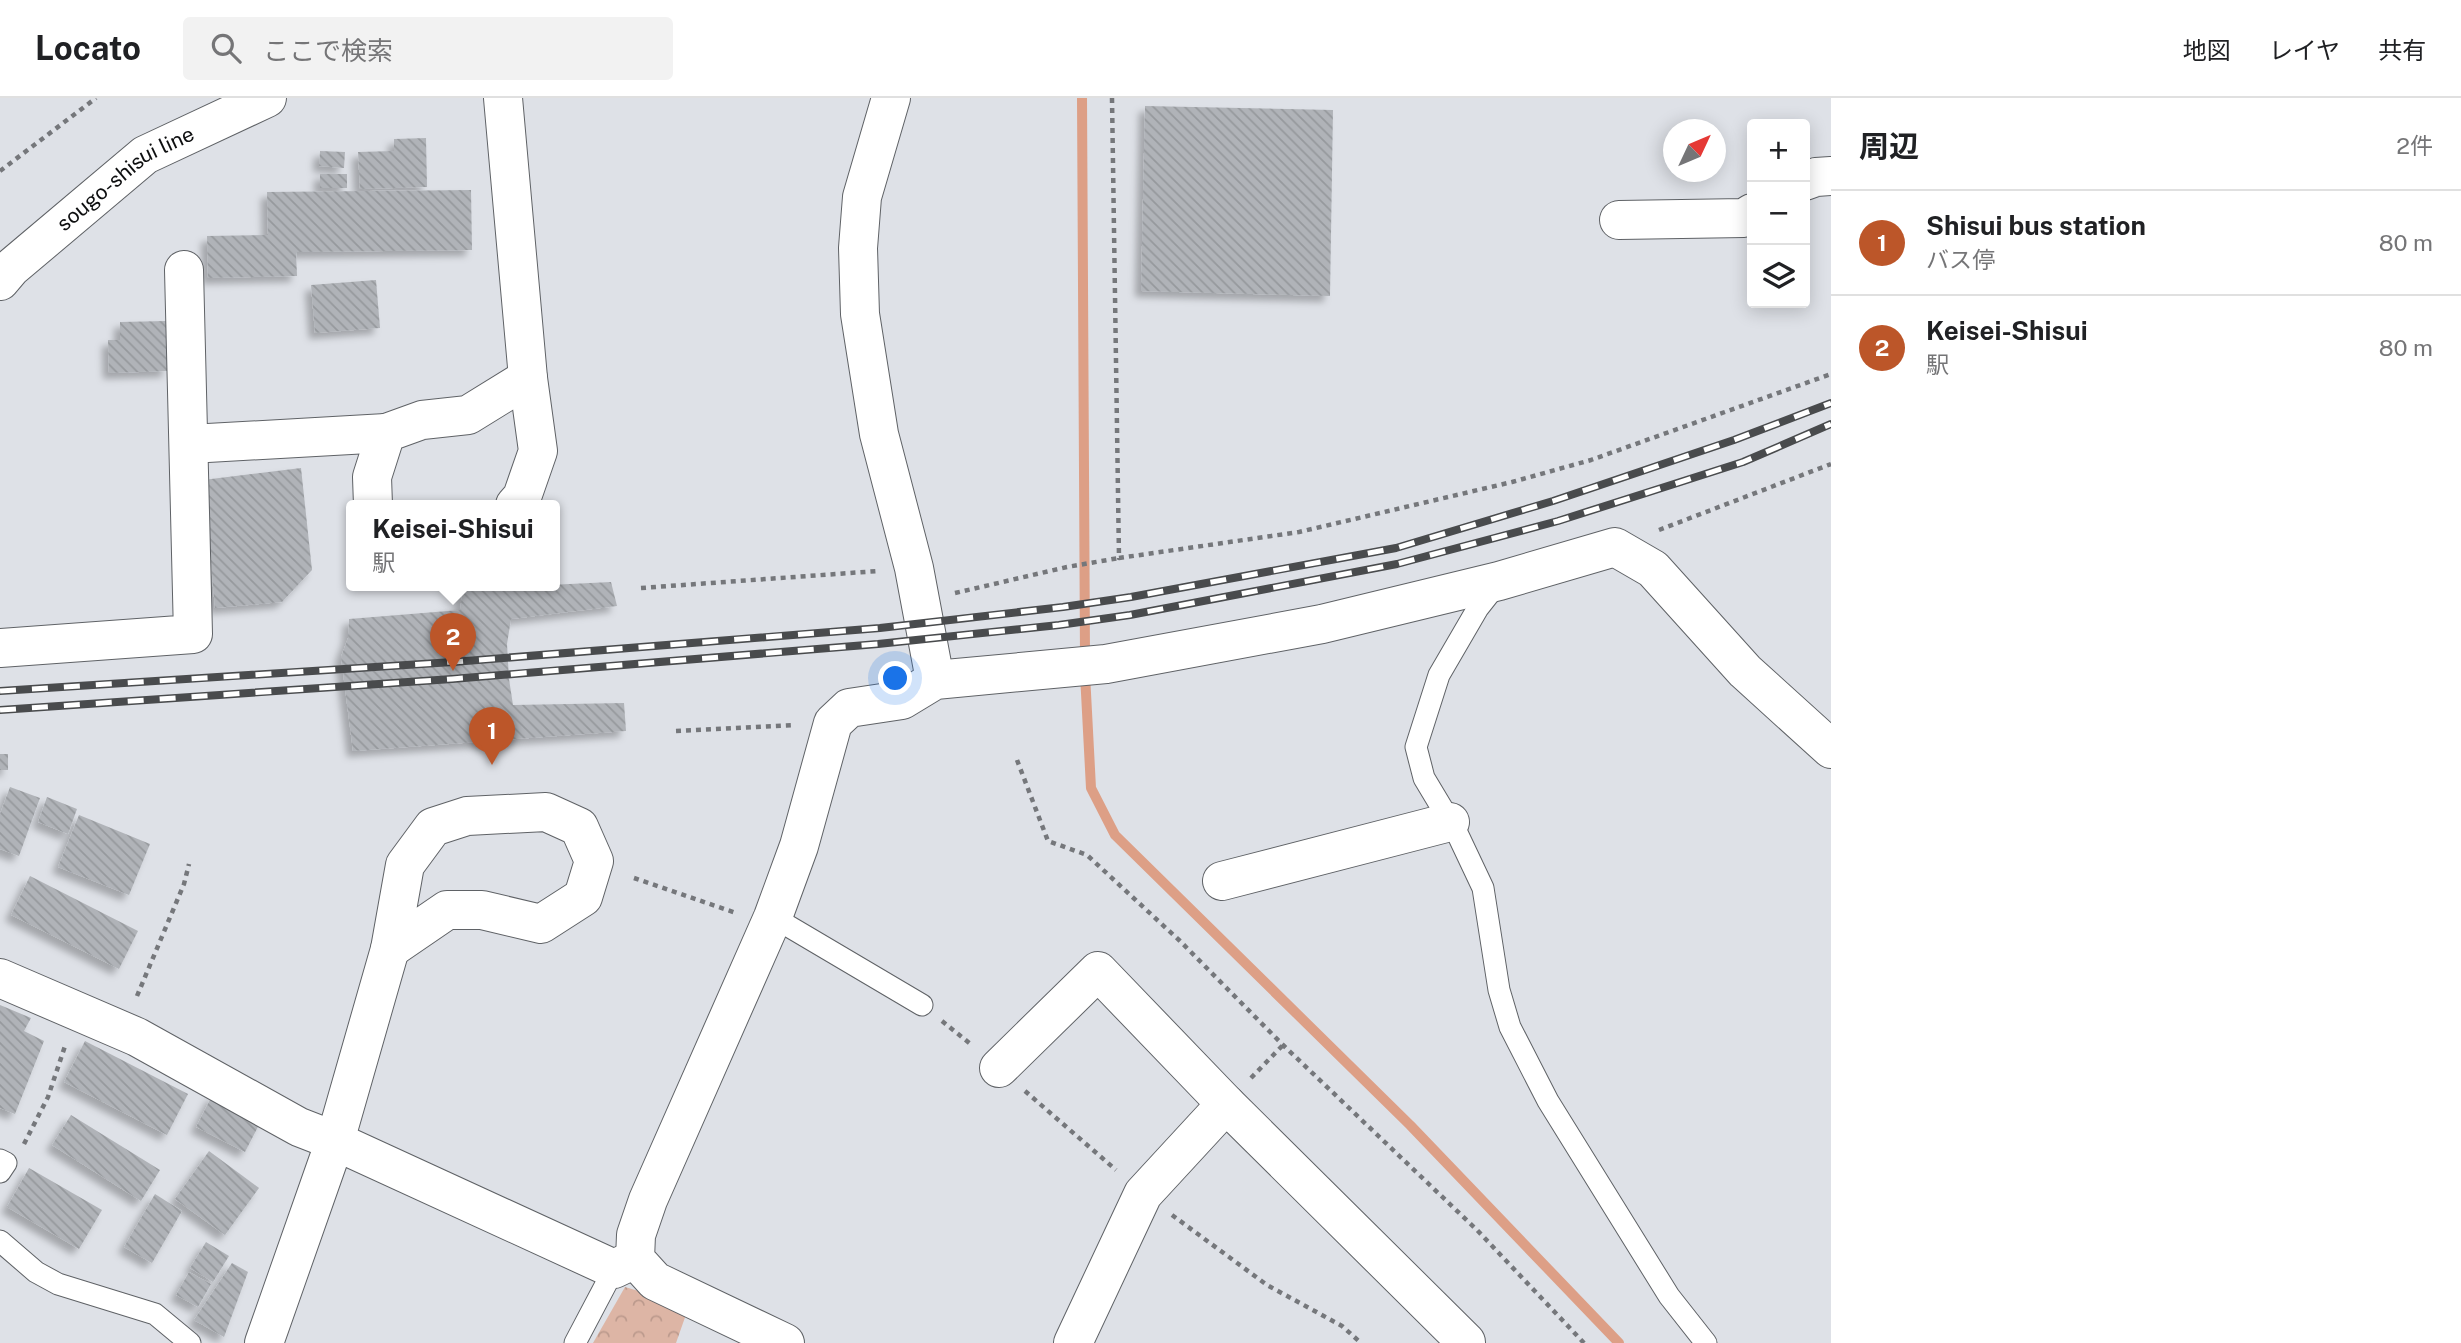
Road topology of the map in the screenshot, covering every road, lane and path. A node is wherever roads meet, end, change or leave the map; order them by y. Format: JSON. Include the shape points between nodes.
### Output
{"nodes":[{"id":1,"x":96,"y":98,"type":"edge"},
{"id":2,"x":267,"y":98,"type":"edge"},
{"id":3,"x":503,"y":98,"type":"edge"},
{"id":4,"x":891,"y":98,"type":"edge"},
{"id":5,"x":1112,"y":98,"type":"edge"},
{"id":6,"x":0,"y":171,"type":"edge"},
{"id":7,"x":1831,"y":176,"type":"edge"},
{"id":8,"x":1810,"y":179,"type":"edge"},
{"id":9,"x":1747,"y":216,"type":"edge"},
{"id":10,"x":1619,"y":220,"type":"dead end"},
{"id":11,"x":184,"y":270,"type":"dead end"},
{"id":12,"x":0,"y":281,"type":"edge"},
{"id":13,"x":1831,"y":374,"type":"edge"},
{"id":14,"x":528,"y":379,"type":"junction"},
{"id":15,"x":386,"y":433,"type":"junction"},
{"id":16,"x":190,"y":444,"type":"junction"},
{"id":17,"x":1831,"y":464,"type":"edge"},
{"id":18,"x":373,"y":500,"type":"edge"},
{"id":19,"x":519,"y":500,"type":"edge"},
{"id":20,"x":1615,"y":547,"type":"junction"},
{"id":21,"x":1119,"y":558,"type":"junction"},
{"id":22,"x":1499,"y":581,"type":"junction"},
{"id":23,"x":917,"y":585,"type":"junction"},
{"id":24,"x":641,"y":588,"type":"dead end"},
{"id":25,"x":0,"y":648,"type":"edge"},
{"id":26,"x":935,"y":680,"type":"junction"},
{"id":27,"x":833,"y":723,"type":"junction"},
{"id":28,"x":676,"y":731,"type":"dead end"},
{"id":29,"x":1831,"y":749,"type":"edge"},
{"id":30,"x":1017,"y":760,"type":"dead end"},
{"id":31,"x":1450,"y":822,"type":"junction"},
{"id":32,"x":190,"y":864,"type":"dead end"},
{"id":33,"x":634,"y":878,"type":"dead end"},
{"id":34,"x":1222,"y":881,"type":"dead end"},
{"id":35,"x":771,"y":920,"type":"junction"},
{"id":36,"x":390,"y":949,"type":"junction"},
{"id":37,"x":0,"y":978,"type":"edge"},
{"id":38,"x":922,"y":1005,"type":"joint"},
{"id":39,"x":76,"y":1012,"type":"junction"},
{"id":40,"x":122,"y":1032,"type":"junction"},
{"id":41,"x":1283,"y":1045,"type":"junction"},
{"id":42,"x":999,"y":1068,"type":"junction"},
{"id":43,"x":1226,"y":1104,"type":"junction"},
{"id":44,"x":335,"y":1141,"type":"junction"},
{"id":45,"x":2,"y":1165,"type":"edge"},
{"id":46,"x":1143,"y":1194,"type":"junction"},
{"id":47,"x":0,"y":1241,"type":"edge"},
{"id":48,"x":624,"y":1264,"type":"junction"},
{"id":49,"x":1466,"y":1342,"type":"edge"},
{"id":50,"x":190,"y":1343,"type":"edge"},
{"id":51,"x":264,"y":1343,"type":"edge"},
{"id":52,"x":575,"y":1343,"type":"edge"},
{"id":53,"x":785,"y":1343,"type":"edge"},
{"id":54,"x":1073,"y":1343,"type":"edge"},
{"id":55,"x":1361,"y":1343,"type":"edge"},
{"id":56,"x":1584,"y":1343,"type":"edge"},
{"id":57,"x":1706,"y":1343,"type":"edge"}],
"edges":[{"from":1,"to":6,"type":"path"},
{"from":2,"to":12,"type":"street","name":"sougo-shisui line","via":[[145,155]]},
{"from":3,"to":14,"type":"street"},
{"from":4,"to":23,"type":"street","via":[[862,197],[860,314],[879,434]]},
{"from":5,"to":21,"type":"path"},
{"from":7,"to":8,"type":"street"},
{"from":9,"to":10,"type":"street"},
{"from":11,"to":16,"type":"street"},
{"from":13,"to":21,"type":"path","via":[[1591,460],[1512,482],[1299,532]]},
{"from":14,"to":15,"type":"street","via":[[468,415],[422,420]]},
{"from":14,"to":19,"type":"street","via":[[538,451]]},
{"from":15,"to":16,"type":"street"},
{"from":15,"to":18,"type":"street","via":[[372,477]]},
{"from":16,"to":25,"type":"street","via":[[193,634]]},
{"from":17,"to":20,"type":"path"},
{"from":20,"to":22,"type":"street"},
{"from":20,"to":29,"type":"street","via":[[1653,569],[1745,671]]},
{"from":21,"to":23,"type":"path"},
{"from":22,"to":26,"type":"street","via":[[1322,624],[1106,664]]},
{"from":22,"to":31,"type":"lane","via":[[1439,675],[1416,747],[1424,778]]},
{"from":23,"to":24,"type":"path"},
{"from":23,"to":26,"type":"street"},
{"from":26,"to":27,"type":"street","via":[[902,700],[849,708]]},
{"from":27,"to":28,"type":"path"},
{"from":27,"to":35,"type":"street","via":[[799,846]]},
{"from":30,"to":41,"type":"path","via":[[1048,841],[1087,855]]},
{"from":31,"to":34,"type":"street"},
{"from":31,"to":57,"type":"lane","via":[[1483,888],[1499,990],[1510,1027],[1548,1101],[1668,1296]]},
{"from":32,"to":40,"type":"path"},
{"from":33,"to":35,"type":"path"},
{"from":35,"to":38,"type":"lane"},
{"from":35,"to":48,"type":"street"},
{"from":36,"to":36,"type":"street","via":[[405,865],[433,827],[467,816],[546,811],[579,827],[594,861],[583,897],[541,923],[482,910],[447,910]]},
{"from":36,"to":44,"type":"street"},
{"from":37,"to":39,"type":"street"},
{"from":38,"to":42,"type":"path"},
{"from":39,"to":40,"type":"street"},
{"from":39,"to":45,"type":"path","via":[[48,1097],[18,1154]]},
{"from":40,"to":44,"type":"street","via":[[299,1127]]},
{"from":41,"to":43,"type":"path"},
{"from":41,"to":56,"type":"path","via":[[1477,1230]]},
{"from":42,"to":43,"type":"street","via":[[1098,971]]},
{"from":42,"to":46,"type":"path"},
{"from":43,"to":46,"type":"street"},
{"from":43,"to":49,"type":"street"},
{"from":44,"to":48,"type":"street"},
{"from":44,"to":51,"type":"street"},
{"from":46,"to":54,"type":"street"},
{"from":46,"to":55,"type":"path","via":[[1268,1285],[1342,1326]]},
{"from":47,"to":50,"type":"lane","via":[[58,1284],[155,1314]]},
{"from":48,"to":52,"type":"lane"},
{"from":48,"to":53,"type":"street"}]}
